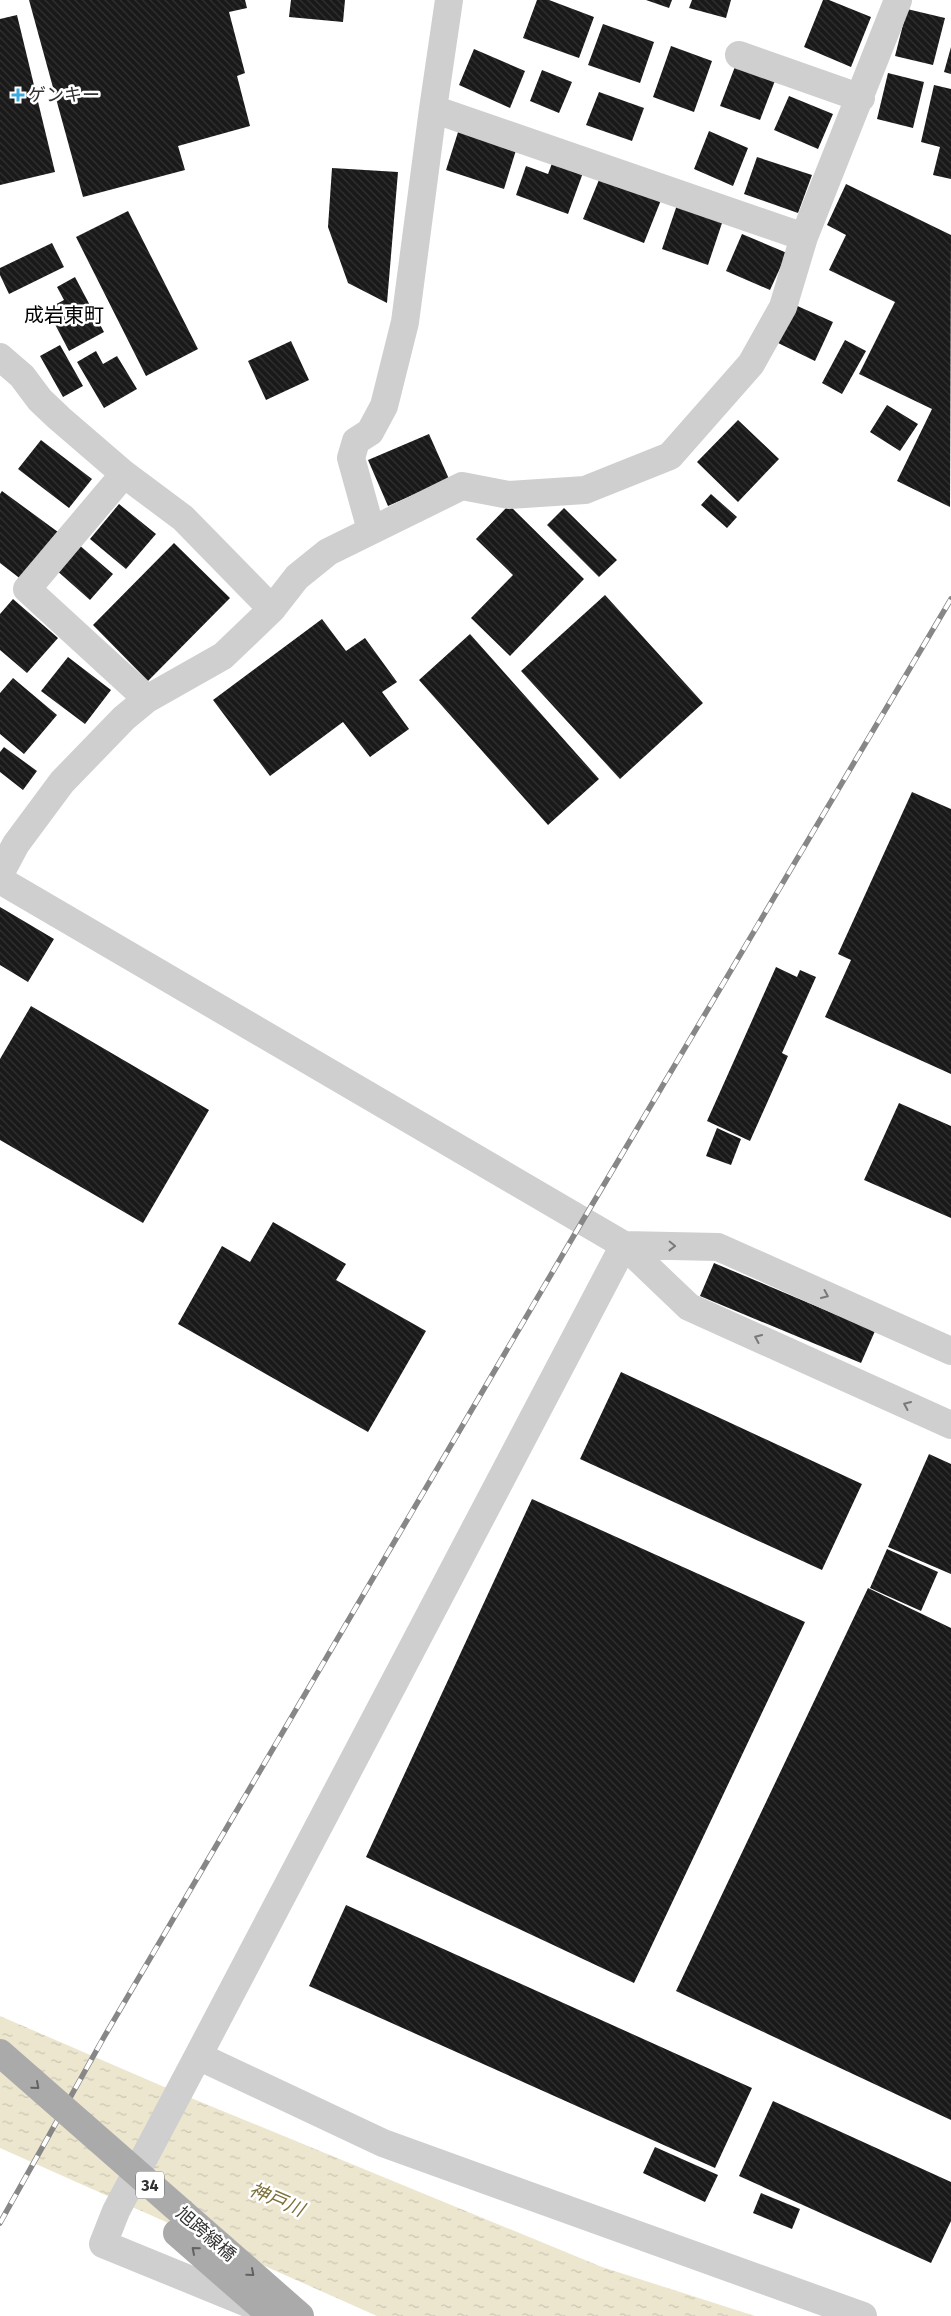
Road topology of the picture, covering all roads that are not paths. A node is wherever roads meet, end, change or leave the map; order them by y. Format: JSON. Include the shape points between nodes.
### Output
{"nodes":[{"id":1,"x":449,"y":0,"type":"edge"},
{"id":2,"x":898,"y":0,"type":"edge"},
{"id":3,"x":739,"y":55,"type":"dead end"},
{"id":4,"x":861,"y":98,"type":"junction"},
{"id":5,"x":433,"y":109,"type":"junction"},
{"id":6,"x":804,"y":237,"type":"junction"},
{"id":7,"x":0,"y":357,"type":"edge"},
{"id":8,"x":124,"y":474,"type":"junction"},
{"id":9,"x":370,"y":530,"type":"junction"},
{"id":10,"x":272,"y":608,"type":"junction"},
{"id":11,"x":147,"y":699,"type":"junction"},
{"id":12,"x":0,"y":874,"type":"edge"},
{"id":13,"x":0,"y":880,"type":"edge"},
{"id":14,"x":624,"y":1244,"type":"junction"},
{"id":15,"x":951,"y":1351,"type":"edge"},
{"id":16,"x":951,"y":1425,"type":"edge"},
{"id":17,"x":0,"y":2053,"type":"edge"},
{"id":18,"x":198,"y":2056,"type":"junction"},
{"id":19,"x":0,"y":2078,"type":"edge"},
{"id":20,"x":272,"y":2316,"type":"edge"},
{"id":21,"x":279,"y":2316,"type":"edge"},
{"id":22,"x":300,"y":2316,"type":"edge"},
{"id":23,"x":863,"y":2316,"type":"edge"}],
"edges":[{"from":1,"to":5,"type":"street"},
{"from":2,"to":4,"type":"street"},
{"from":3,"to":4,"type":"street"},
{"from":4,"to":6,"type":"street"},
{"from":5,"to":6,"type":"street"},
{"from":5,"to":9,"type":"street","via":[[405,322],[384,406],[370,432],[356,441],[351,458]]},
{"from":6,"to":9,"type":"street","via":[[783,307],[751,364],[670,456],[585,490],[509,495],[462,486]]},
{"from":7,"to":8,"type":"street","via":[[22,376],[59,418]]},
{"from":8,"to":10,"type":"street","via":[[183,518]]},
{"from":8,"to":11,"type":"street","via":[[27,589]]},
{"from":9,"to":10,"type":"street","via":[[328,552],[297,577]]},
{"from":10,"to":11,"type":"street","via":[[223,656]]},
{"from":11,"to":12,"type":"street","via":[[62,782],[16,844]]},
{"from":13,"to":14,"type":"street"},
{"from":14,"to":15,"type":"street","one_way":true,"via":[[718,1247]]},
{"from":16,"to":14,"type":"street","one_way":true,"via":[[689,1307]]},
{"from":14,"to":18,"type":"street"},
{"from":17,"to":22,"type":"main road","name":"旭跨線橋","number":"34","one_way":true,"bridge":true},
{"from":18,"to":21,"type":"street","via":[[116,2211],[103,2244]]},
{"from":18,"to":23,"type":"street","via":[[384,2143]]},
{"from":20,"to":19,"type":"main road","name":"旭跨線橋","number":"34","one_way":true,"bridge":true}]}
